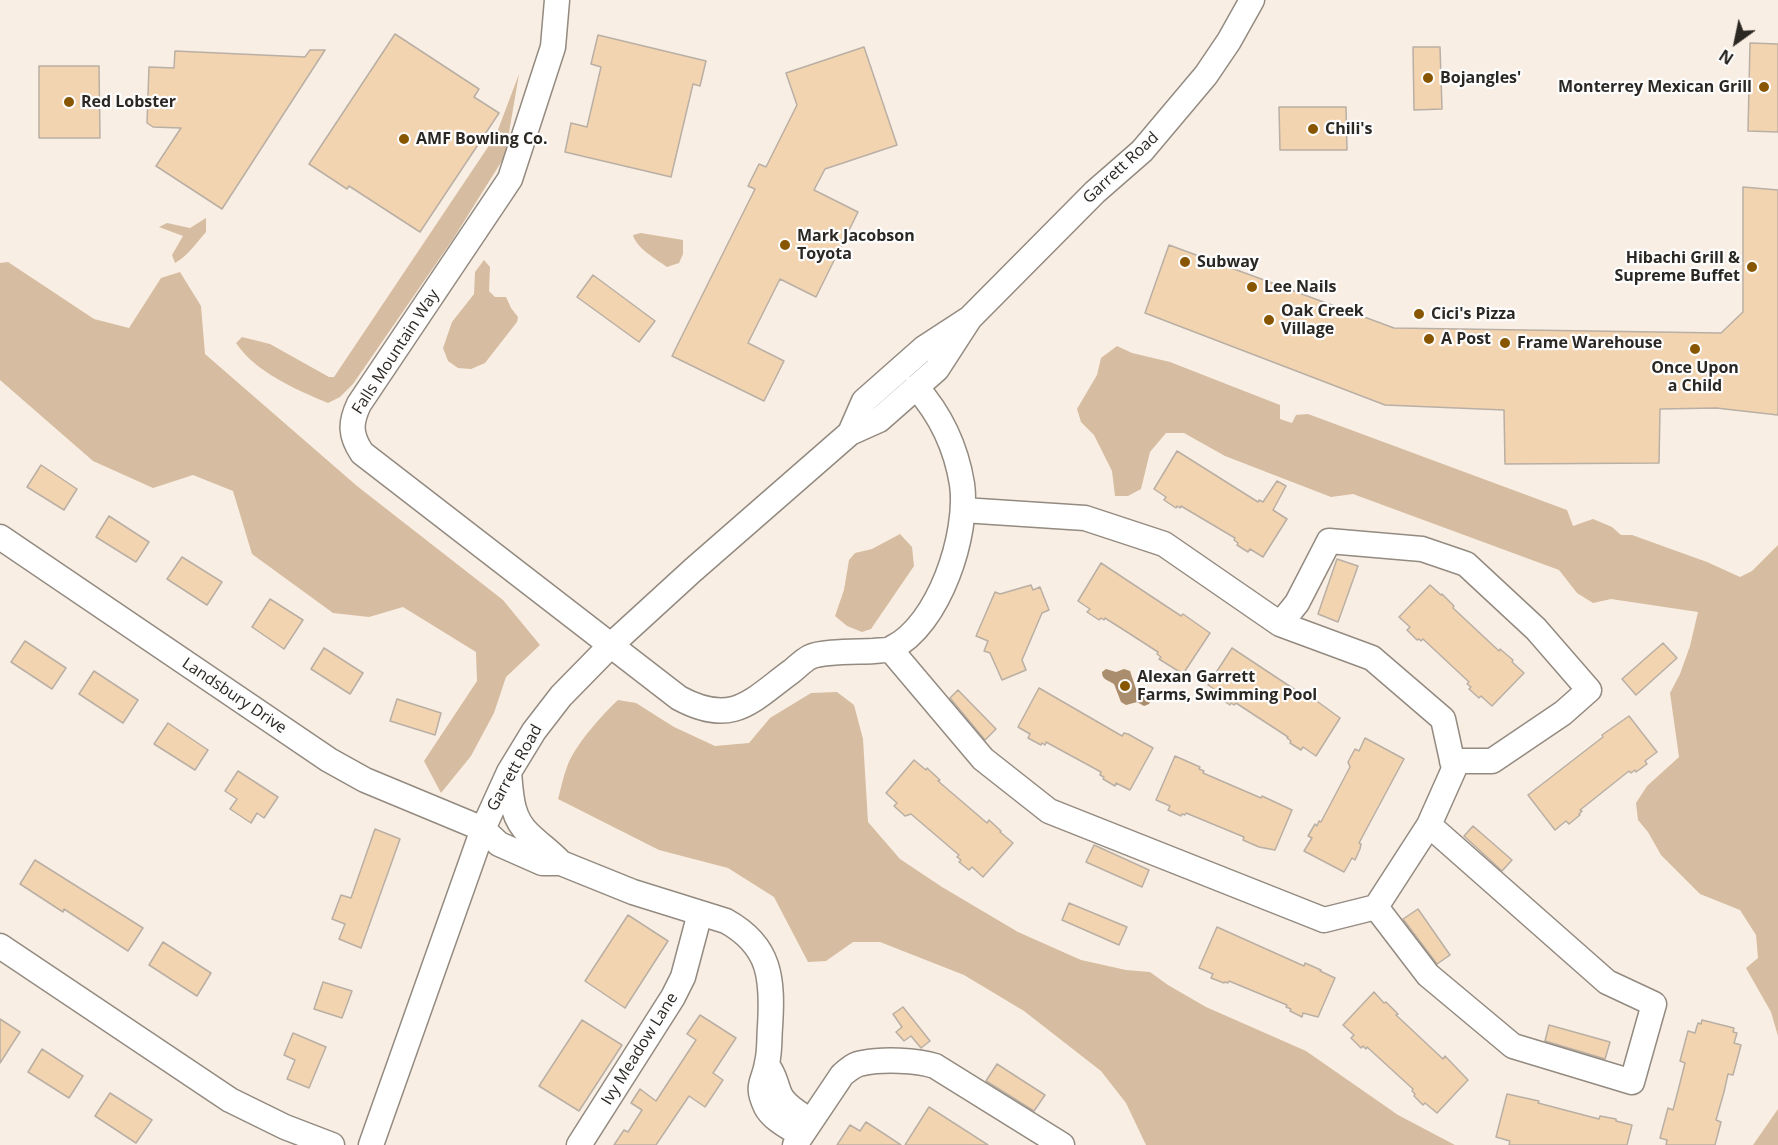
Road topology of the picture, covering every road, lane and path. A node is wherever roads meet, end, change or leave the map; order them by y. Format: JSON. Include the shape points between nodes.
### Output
{"nodes":[{"id":1,"x":557,"y":0,"type":"edge"},
{"id":2,"x":1252,"y":0,"type":"edge"},
{"id":3,"x":970,"y":318,"type":"junction"},
{"id":4,"x":916,"y":387,"type":"junction"},
{"id":5,"x":850,"y":433,"type":"junction"},
{"id":6,"x":963,"y":510,"type":"junction"},
{"id":7,"x":0,"y":537,"type":"edge"},
{"id":8,"x":1280,"y":624,"type":"junction"},
{"id":9,"x":610,"y":645,"type":"junction"},
{"id":10,"x":890,"y":649,"type":"junction"},
{"id":11,"x":1452,"y":761,"type":"junction"},
{"id":12,"x":509,"y":772,"type":"junction"},
{"id":13,"x":1429,"y":825,"type":"junction"},
{"id":14,"x":483,"y":829,"type":"junction"},
{"id":15,"x":561,"y":862,"type":"junction"},
{"id":16,"x":1376,"y":907,"type":"junction"},
{"id":17,"x":700,"y":913,"type":"junction"},
{"id":18,"x":0,"y":946,"type":"edge"},
{"id":19,"x":802,"y":1134,"type":"edge"},
{"id":20,"x":332,"y":1145,"type":"edge"},
{"id":21,"x":371,"y":1145,"type":"edge"},
{"id":22,"x":579,"y":1145,"type":"edge"},
{"id":23,"x":1062,"y":1145,"type":"edge"}],
"edges":[{"from":1,"to":9,"type":"street","name":"Falls Mountain Way","via":[[553,48],[510,179],[352,419],[355,442],[376,465]]},
{"from":2,"to":3,"type":"street","name":"Garrett Road","via":[[1206,75],[1161,130]]},
{"from":3,"to":4,"type":"street","name":"Garrett Road","via":[[937,369]]},
{"from":3,"to":5,"type":"street","name":"Garrett Road","via":[[924,348],[864,401]]},
{"from":4,"to":5,"type":"street","name":"Garrett Road","via":[[879,420]]},
{"from":4,"to":6,"type":"street","via":[[938,413],[949,434],[962,484]]},
{"from":5,"to":9,"type":"street","name":"Garrett Road"},
{"from":6,"to":8,"type":"street","via":[[1085,518],[1164,543]]},
{"from":6,"to":10,"type":"street","via":[[946,581],[935,604],[922,624]]},
{"from":7,"to":14,"type":"street","name":"Landsbury Drive","via":[[329,760],[364,780]]},
{"from":8,"to":11,"type":"street","via":[[1372,658],[1443,719]]},
{"from":8,"to":11,"type":"street","via":[[1297,603],[1329,541],[1422,549],[1466,564],[1536,629],[1589,690],[1563,713],[1492,761]]},
{"from":9,"to":10,"type":"street","name":"Falls Mountain Way","via":[[680,698],[696,707],[714,710],[749,704],[811,656]]},
{"from":9,"to":12,"type":"street","name":"Garrett Road","via":[[547,713]]},
{"from":10,"to":16,"type":"street","via":[[983,759],[1048,811],[1324,920]]},
{"from":11,"to":13,"type":"street","via":[[1454,769]]},
{"from":12,"to":14,"type":"street","name":"Garrett Road"},
{"from":12,"to":15,"type":"street","via":[[517,820]]},
{"from":13,"to":16,"type":"street"},
{"from":13,"to":16,"type":"street","via":[[1607,982],[1654,1004],[1632,1082],[1513,1046],[1428,975]]},
{"from":14,"to":15,"type":"street","via":[[499,844],[518,853],[542,863]]},
{"from":14,"to":21,"type":"street","name":"Garrett Road"},
{"from":15,"to":17,"type":"street","via":[[633,892]]},
{"from":17,"to":19,"type":"street","via":[[742,931],[767,965],[772,997],[767,1065]]},
{"from":17,"to":22,"type":"street","name":"Ivy Meadow Lane","via":[[683,977],[673,997]]},
{"from":18,"to":20,"type":"street","via":[[230,1100]]},
{"from":19,"to":23,"type":"street","via":[[852,1067],[862,1063],[921,1061]]}]}
